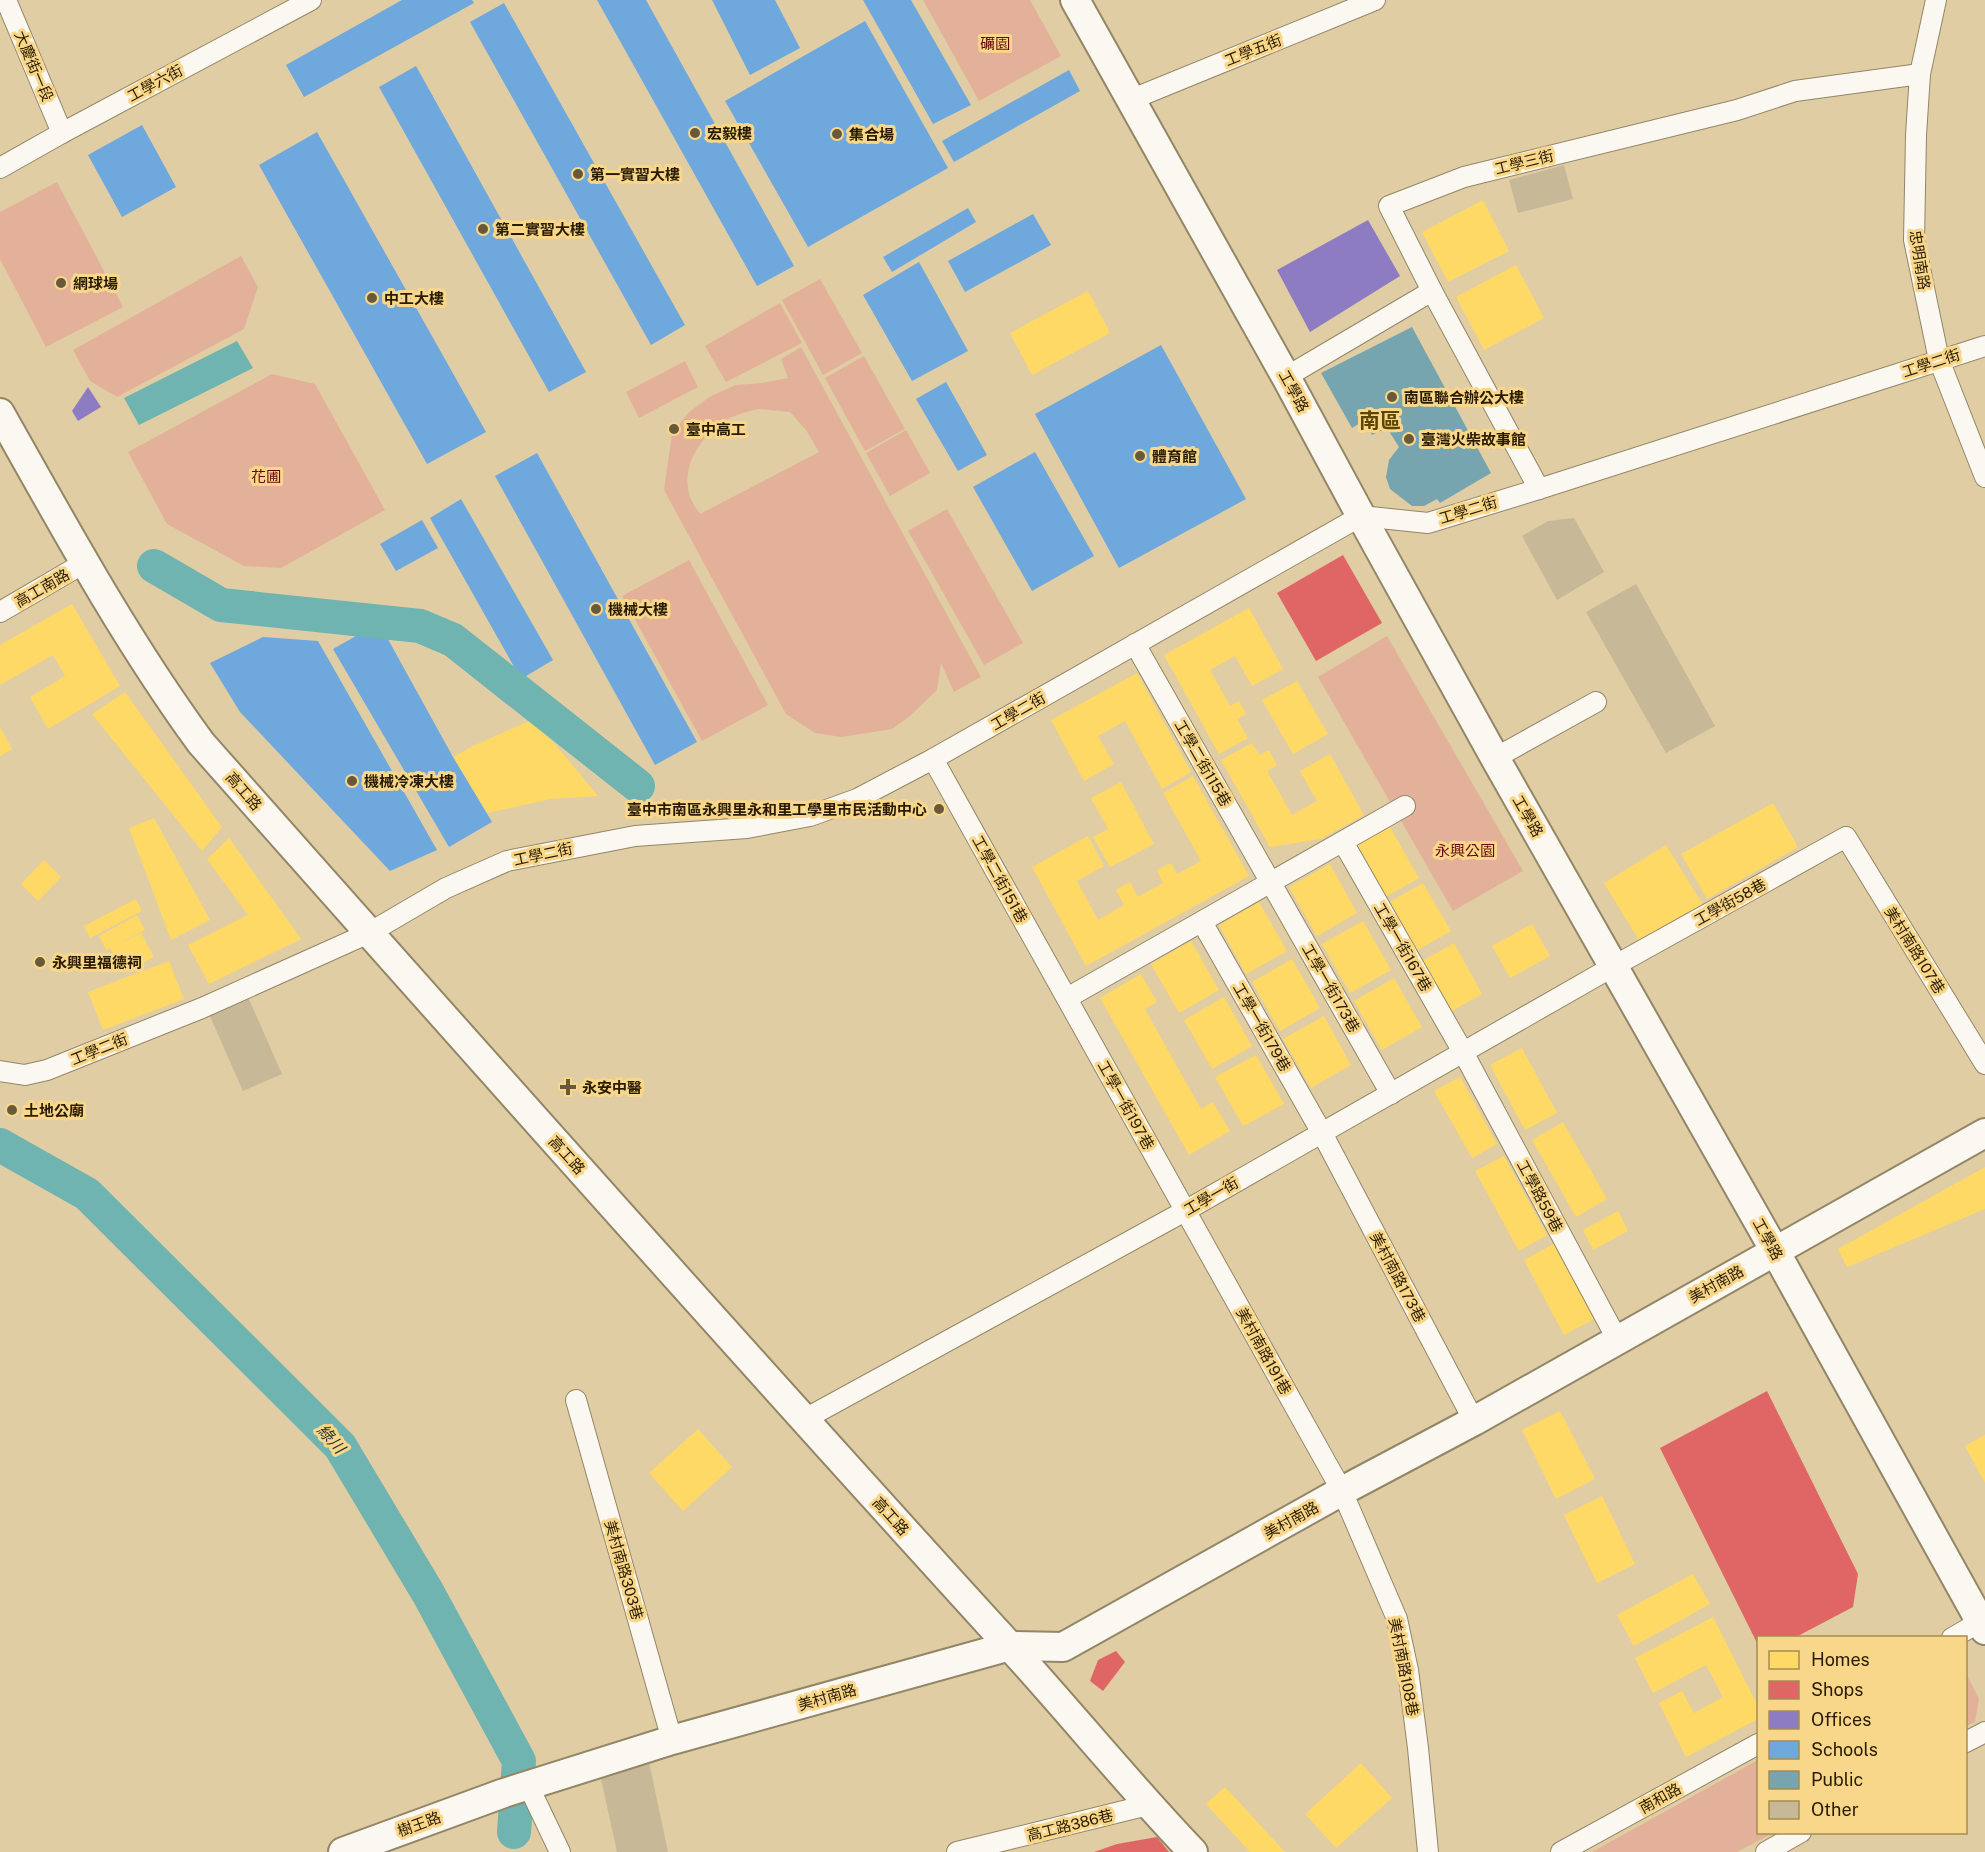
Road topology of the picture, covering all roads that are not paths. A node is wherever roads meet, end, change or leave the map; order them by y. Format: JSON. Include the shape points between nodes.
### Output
{"nodes":[{"id":1,"x":6,"y":0,"type":"edge"},
{"id":2,"x":311,"y":0,"type":"edge"},
{"id":3,"x":1075,"y":0,"type":"edge"},
{"id":4,"x":1375,"y":0,"type":"edge"},
{"id":5,"x":1936,"y":0,"type":"edge"},
{"id":6,"x":1920,"y":74,"type":"junction"},
{"id":7,"x":1130,"y":100,"type":"junction"},
{"id":8,"x":62,"y":133,"type":"junction"},
{"id":9,"x":0,"y":168,"type":"edge"},
{"id":10,"x":1432,"y":291,"type":"junction"},
{"id":11,"x":1985,"y":346,"type":"edge"},
{"id":12,"x":1938,"y":360,"type":"junction"},
{"id":13,"x":1286,"y":377,"type":"junction"},
{"id":14,"x":0,"y":413,"type":"edge"},
{"id":15,"x":1985,"y":477,"type":"edge"},
{"id":16,"x":1539,"y":489,"type":"junction"},
{"id":17,"x":1361,"y":516,"type":"junction"},
{"id":18,"x":84,"y":563,"type":"junction"},
{"id":19,"x":0,"y":612,"type":"edge"},
{"id":20,"x":1135,"y":644,"type":"junction"},
{"id":21,"x":1596,"y":702,"type":"dead end"},
{"id":22,"x":1495,"y":758,"type":"junction"},
{"id":23,"x":933,"y":759,"type":"junction"},
{"id":24,"x":1405,"y":806,"type":"dead end"},
{"id":25,"x":1846,"y":837,"type":"joint"},
{"id":26,"x":1343,"y":842,"type":"junction"},
{"id":27,"x":1271,"y":883,"type":"junction"},
{"id":28,"x":1202,"y":922,"type":"junction"},
{"id":29,"x":369,"y":933,"type":"junction"},
{"id":30,"x":1614,"y":966,"type":"junction"},
{"id":31,"x":1067,"y":998,"type":"junction"},
{"id":32,"x":1463,"y":1053,"type":"junction"},
{"id":33,"x":1985,"y":1064,"type":"edge"},
{"id":34,"x":0,"y":1071,"type":"edge"},
{"id":35,"x":1391,"y":1094,"type":"junction"},
{"id":36,"x":1322,"y":1133,"type":"junction"},
{"id":37,"x":1985,"y":1133,"type":"edge"},
{"id":38,"x":1185,"y":1211,"type":"junction"},
{"id":39,"x":1775,"y":1251,"type":"junction"},
{"id":40,"x":1617,"y":1339,"type":"junction"},
{"id":41,"x":576,"y":1400,"type":"dead end"},
{"id":42,"x":804,"y":1420,"type":"junction"},
{"id":43,"x":1474,"y":1421,"type":"junction"},
{"id":44,"x":1342,"y":1491,"type":"junction"},
{"id":45,"x":1983,"y":1624,"type":"edge"},
{"id":46,"x":1956,"y":1636,"type":"edge"},
{"id":47,"x":1010,"y":1646,"type":"junction"},
{"id":48,"x":1985,"y":1732,"type":"edge"},
{"id":49,"x":672,"y":1740,"type":"junction"},
{"id":50,"x":1967,"y":1742,"type":"edge"},
{"id":51,"x":1757,"y":1745,"type":"edge"},
{"id":52,"x":538,"y":1782,"type":"junction"},
{"id":53,"x":1148,"y":1805,"type":"junction"},
{"id":54,"x":1799,"y":1834,"type":"edge"},
{"id":55,"x":994,"y":1848,"type":"edge"},
{"id":56,"x":343,"y":1852,"type":"edge"},
{"id":57,"x":560,"y":1852,"type":"edge"},
{"id":58,"x":957,"y":1852,"type":"edge"},
{"id":59,"x":1193,"y":1852,"type":"edge"},
{"id":60,"x":1428,"y":1852,"type":"edge"},
{"id":61,"x":1561,"y":1852,"type":"edge"},
{"id":62,"x":1768,"y":1852,"type":"edge"}],
"edges":[{"from":1,"to":8,"type":"street","name":"大慶街一段"},
{"from":2,"to":8,"type":"street","name":"工學六街"},
{"from":3,"to":7,"type":"street","name":"工學路"},
{"from":4,"to":7,"type":"street","name":"工學五街"},
{"from":5,"to":6,"type":"street","name":"忠明南路"},
{"from":6,"to":10,"type":"street","name":"工學三街","via":[[1795,91],[1737,110],[1464,177],[1389,206]]},
{"from":6,"to":12,"type":"street","name":"忠明南路","via":[[1914,240]]},
{"from":7,"to":13,"type":"street","name":"工學路"},
{"from":8,"to":9,"type":"street","name":"工學六街"},
{"from":10,"to":13,"type":"street"},
{"from":10,"to":16,"type":"street"},
{"from":11,"to":12,"type":"street","name":"工學二街"},
{"from":12,"to":15,"type":"street","name":"忠明南路"},
{"from":12,"to":16,"type":"street","name":"工學二街"},
{"from":13,"to":17,"type":"street","name":"工學路"},
{"from":14,"to":18,"type":"street","name":"高工路"},
{"from":16,"to":17,"type":"street","name":"工學二街","via":[[1428,523]]},
{"from":17,"to":20,"type":"street","name":"工學二街"},
{"from":17,"to":22,"type":"street","name":"工學路"},
{"from":18,"to":19,"type":"street","name":"高工南路"},
{"from":18,"to":29,"type":"street","name":"高工路","via":[[201,743]]},
{"from":20,"to":23,"type":"street","name":"工學二街"},
{"from":20,"to":27,"type":"street","name":"工學二街115巷"},
{"from":21,"to":22,"type":"street"},
{"from":22,"to":30,"type":"street","name":"工學路"},
{"from":23,"to":29,"type":"street","name":"工學二街","via":[[857,799],[810,816],[747,828],[635,836],[507,861],[446,888]]},
{"from":23,"to":31,"type":"street","name":"工學二街151巷"},
{"from":24,"to":26,"type":"street"},
{"from":25,"to":30,"type":"street","name":"工學街58巷"},
{"from":25,"to":33,"type":"street","name":"美村南路107巷"},
{"from":26,"to":27,"type":"street"},
{"from":26,"to":32,"type":"street","name":"工學一街167巷"},
{"from":27,"to":28,"type":"street"},
{"from":27,"to":35,"type":"street","name":"工學一街173巷"},
{"from":28,"to":31,"type":"street"},
{"from":28,"to":36,"type":"street","name":"工學一街179巷"},
{"from":29,"to":34,"type":"street","name":"工學二街","via":[[202,1008],[47,1070],[25,1076]]},
{"from":29,"to":42,"type":"street","name":"高工路"},
{"from":30,"to":32,"type":"street","name":"工學一街"},
{"from":30,"to":39,"type":"street","name":"工學路"},
{"from":31,"to":38,"type":"street","name":"工學一街197巷"},
{"from":32,"to":35,"type":"street","name":"工學一街"},
{"from":32,"to":40,"type":"street","name":"工學路59巷"},
{"from":35,"to":36,"type":"street","name":"工學一街"},
{"from":36,"to":38,"type":"street","name":"工學一街"},
{"from":36,"to":43,"type":"street","name":"美村南路173巷"},
{"from":37,"to":39,"type":"street","name":"美村南路"},
{"from":38,"to":42,"type":"street","name":"工學一街"},
{"from":38,"to":44,"type":"street","name":"美村南路191巷"},
{"from":39,"to":40,"type":"street","name":"美村南路"},
{"from":39,"to":45,"type":"street","name":"工學路"},
{"from":40,"to":43,"type":"street","name":"美村南路"},
{"from":41,"to":49,"type":"street","name":"美村南路303巷"},
{"from":42,"to":47,"type":"street","name":"高工路"},
{"from":43,"to":44,"type":"street","name":"美村南路"},
{"from":44,"to":47,"type":"street","name":"美村南路","via":[[1063,1647]]},
{"from":44,"to":60,"type":"street","name":"美村南路108巷","via":[[1397,1619],[1417,1737]]},
{"from":45,"to":46,"type":"street"},
{"from":47,"to":49,"type":"street","name":"美村南路"},
{"from":47,"to":53,"type":"street","name":"高工路"},
{"from":48,"to":50,"type":"street"},
{"from":49,"to":52,"type":"street","name":"美村南路"},
{"from":51,"to":61,"type":"street","name":"南和路"},
{"from":52,"to":56,"type":"street","name":"樹王路"},
{"from":52,"to":57,"type":"street"},
{"from":53,"to":55,"type":"street","name":"高工路386巷"},
{"from":53,"to":59,"type":"street","name":"高工路"},
{"from":54,"to":62,"type":"street"},
{"from":55,"to":58,"type":"street","name":"高工路386巷"}]}
